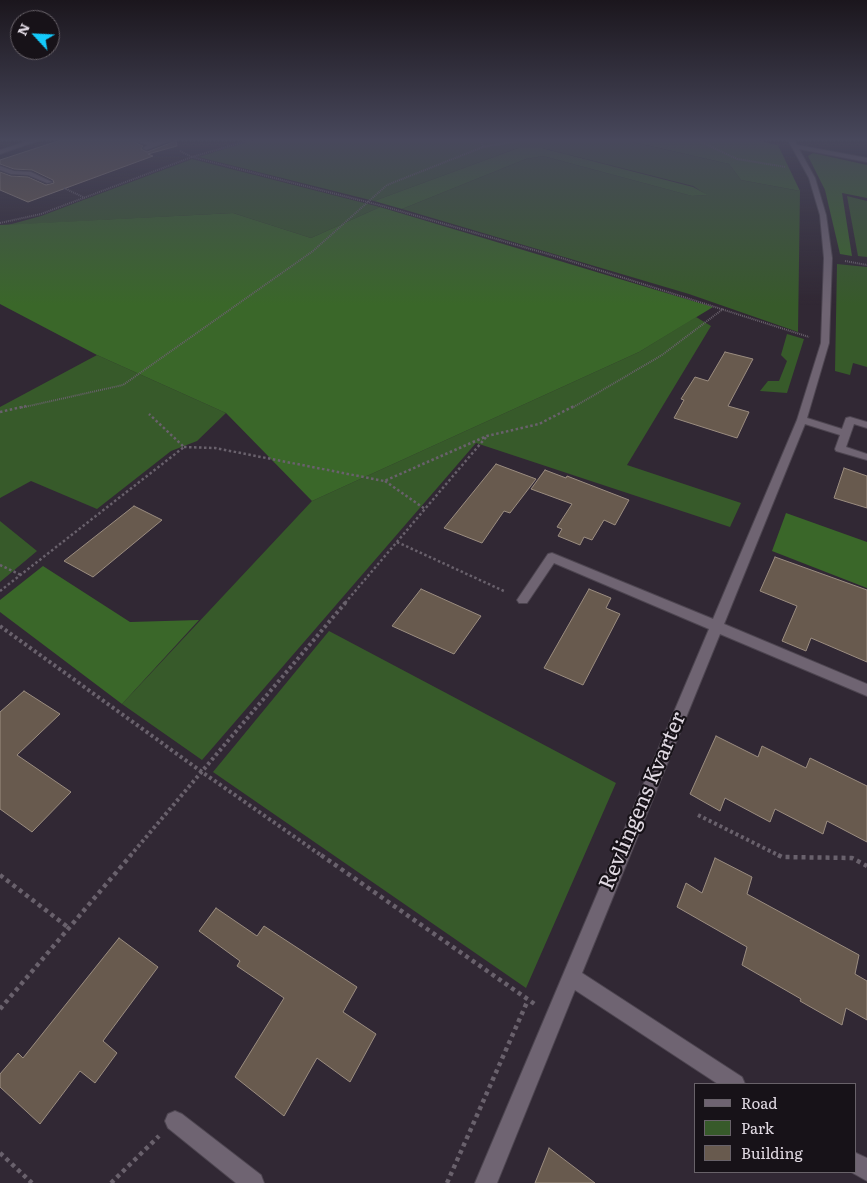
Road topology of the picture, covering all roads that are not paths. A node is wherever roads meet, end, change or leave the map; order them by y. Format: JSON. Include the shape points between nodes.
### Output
{"nodes":[{"id":1,"x":816,"y":195,"type":"edge"},
{"id":2,"x":802,"y":420,"type":"junction"},
{"id":3,"x":867,"y":425,"type":"edge"},
{"id":4,"x":845,"y":433,"type":"junction"},
{"id":5,"x":867,"y":457,"type":"edge"},
{"id":6,"x":524,"y":600,"type":"road end"},
{"id":7,"x":716,"y":625,"type":"junction"},
{"id":8,"x":867,"y":690,"type":"edge"},
{"id":9,"x":570,"y":976,"type":"junction"},
{"id":10,"x":733,"y":1083,"type":"edge"},
{"id":11,"x":175,"y":1121,"type":"road end"},
{"id":12,"x":253,"y":1183,"type":"edge"},
{"id":13,"x":486,"y":1183,"type":"edge"}],
"edges":[{"from":1,"to":2,"type":"street","name":"Revlingens Kvarter","via":[[823,216],[827,250],[825,343]]},
{"from":2,"to":4,"type":"street"},
{"from":2,"to":7,"type":"street","name":"Revlingens Kvarter"},
{"from":3,"to":4,"type":"street","via":[[850,420]]},
{"from":4,"to":5,"type":"street","via":[[840,449]]},
{"from":6,"to":7,"type":"street","via":[[552,557]]},
{"from":7,"to":8,"type":"street"},
{"from":7,"to":9,"type":"street","name":"Revlingens Kvarter"},
{"from":9,"to":10,"type":"street"},
{"from":9,"to":13,"type":"street","name":"Revlingens Kvarter"},
{"from":11,"to":12,"type":"street"}]}
